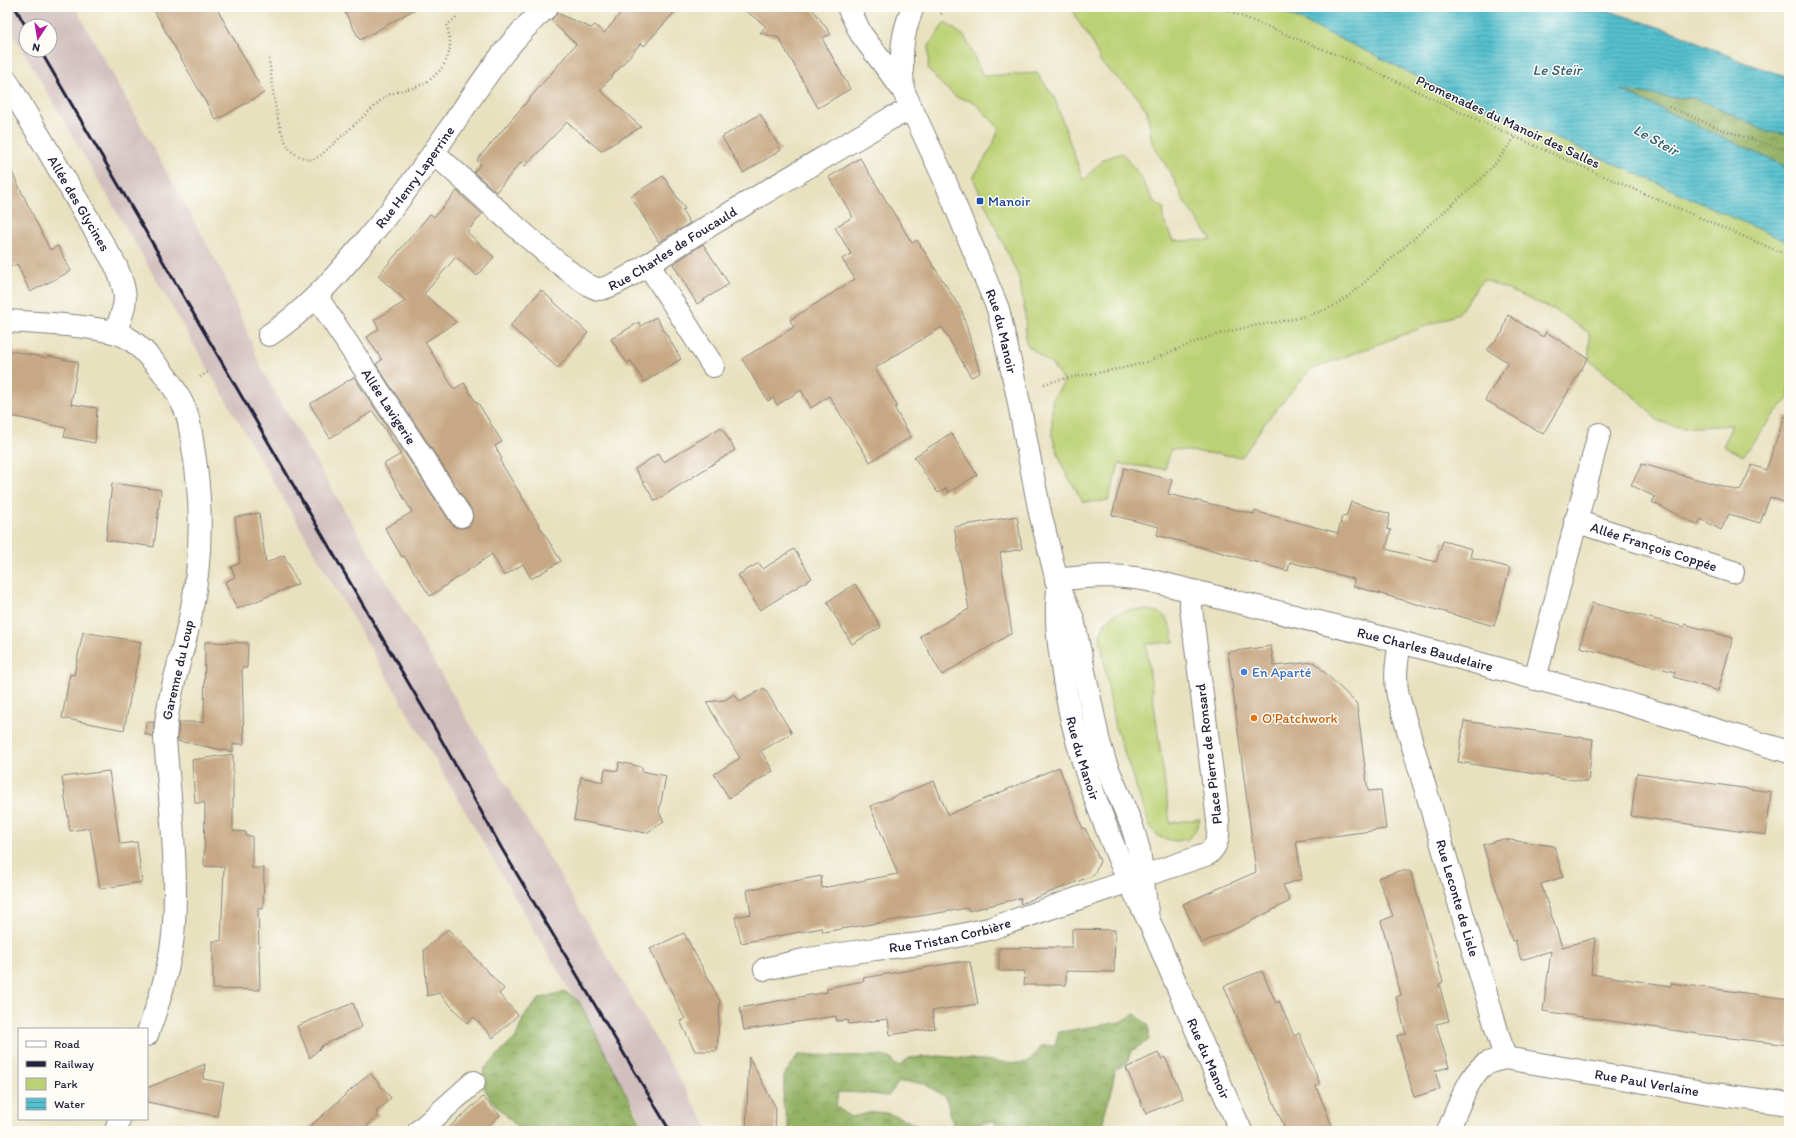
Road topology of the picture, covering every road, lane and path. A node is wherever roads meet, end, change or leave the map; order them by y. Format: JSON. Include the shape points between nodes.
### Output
{"nodes":[{"id":1,"x":547,"y":7,"type":"edge"},
{"id":2,"x":848,"y":7,"type":"edge"},
{"id":3,"x":913,"y":7,"type":"edge"},
{"id":4,"x":1219,"y":7,"type":"edge"},
{"id":5,"x":457,"y":17,"type":"dead end"},
{"id":6,"x":269,"y":59,"type":"dead end"},
{"id":7,"x":7,"y":81,"type":"edge"},
{"id":8,"x":903,"y":90,"type":"junction"},
{"id":9,"x":1669,"y":107,"type":"dead end"},
{"id":10,"x":911,"y":110,"type":"junction"},
{"id":11,"x":1516,"y":136,"type":"junction"},
{"id":12,"x":1789,"y":152,"type":"edge"},
{"id":13,"x":434,"y":153,"type":"junction"},
{"id":14,"x":1789,"y":256,"type":"edge"},
{"id":15,"x":648,"y":264,"type":"junction"},
{"id":16,"x":317,"y":297,"type":"junction"},
{"id":17,"x":7,"y":321,"type":"edge"},
{"id":18,"x":115,"y":332,"type":"junction"},
{"id":19,"x":269,"y":335,"type":"dead end"},
{"id":20,"x":713,"y":366,"type":"dead end"},
{"id":21,"x":1016,"y":388,"type":"junction"},
{"id":22,"x":1599,"y":434,"type":"dead end"},
{"id":23,"x":461,"y":516,"type":"dead end"},
{"id":24,"x":1575,"y":521,"type":"junction"},
{"id":25,"x":1733,"y":572,"type":"dead end"},
{"id":26,"x":1057,"y":582,"type":"junction"},
{"id":27,"x":1190,"y":591,"type":"junction"},
{"id":28,"x":1400,"y":642,"type":"junction"},
{"id":29,"x":1535,"y":678,"type":"junction"},
{"id":30,"x":1789,"y":752,"type":"edge"},
{"id":31,"x":1136,"y":878,"type":"junction"},
{"id":32,"x":765,"y":969,"type":"dead end"},
{"id":33,"x":148,"y":1032,"type":"edge"},
{"id":34,"x":1505,"y":1058,"type":"junction"},
{"id":35,"x":474,"y":1082,"type":"dead end"},
{"id":36,"x":1789,"y":1104,"type":"edge"},
{"id":37,"x":119,"y":1120,"type":"edge"},
{"id":38,"x":116,"y":1131,"type":"edge"},
{"id":39,"x":419,"y":1131,"type":"edge"},
{"id":40,"x":1241,"y":1131,"type":"edge"},
{"id":41,"x":1448,"y":1131,"type":"edge"}],
"edges":[{"from":1,"to":13,"type":"street","name":"Rue Henry Laperrine","via":[[525,28],[496,64]]},
{"from":2,"to":8,"type":"street","name":"Rue du Manoir","via":[[861,34]]},
{"from":3,"to":8,"type":"street","name":"Rue du Manoir","via":[[902,43]]},
{"from":4,"to":11,"type":"path","name":"Promenades du Manoir des Salles","via":[[1364,66]]},
{"from":5,"to":6,"type":"path","via":[[447,25],[450,44],[447,58],[433,78],[426,83],[386,96],[320,156],[312,160],[300,157],[290,149],[278,123]]},
{"from":7,"to":18,"type":"street","name":"Allée des Glycines","via":[[123,282],[126,301]]},
{"from":8,"to":10,"type":"street","name":"Rue du Manoir"},
{"from":9,"to":12,"type":"path","via":[[1720,129]]},
{"from":10,"to":15,"type":"street","name":"Rue Charles de Foucauld","via":[[891,118]]},
{"from":10,"to":21,"type":"street","name":"Rue du Manoir","via":[[943,176],[993,293]]},
{"from":11,"to":14,"type":"path","name":"Promenades du Manoir des Salles"},
{"from":11,"to":21,"type":"path","via":[[1499,159],[1468,190],[1358,289],[1325,310],[1296,319],[1242,328],[1213,336],[1129,367]]},
{"from":13,"to":15,"type":"street","name":"Rue Charles de Foucauld","via":[[536,243],[590,286],[598,289],[613,285]]},
{"from":13,"to":16,"type":"street","name":"Rue Henry Laperrine","via":[[386,218]]},
{"from":15,"to":20,"type":"street"},
{"from":16,"to":19,"type":"street","name":"Rue Henry Laperrine"},
{"from":16,"to":23,"type":"street","name":"Allée Lavigerie"},
{"from":17,"to":18,"type":"street","name":"Garenne du Loup","via":[[79,326]]},
{"from":18,"to":33,"type":"street","name":"Garenne du Loup","via":[[136,344],[155,363],[185,409],[190,425],[200,504],[197,582],[166,721],[174,873],[173,935],[162,990]]},
{"from":21,"to":26,"type":"street","name":"Rue du Manoir","via":[[1040,513]]},
{"from":22,"to":24,"type":"street","name":"Allée François Coppée"},
{"from":24,"to":25,"type":"street","name":"Allée François Coppée"},
{"from":24,"to":29,"type":"street","name":"Allée François Coppée"},
{"from":26,"to":27,"type":"street","name":"Rue Charles Baudelaire","via":[[1083,576],[1119,576],[1148,580]]},
{"from":26,"to":31,"type":"street","name":"Rue du Manoir","via":[[1056,626],[1076,740],[1087,777]]},
{"from":27,"to":28,"type":"street","name":"Rue Charles Baudelaire"},
{"from":27,"to":31,"type":"street","name":"Place Pierre de Ronsard","via":[[1218,820],[1218,839],[1208,854]]},
{"from":28,"to":29,"type":"street","name":"Rue Charles Baudelaire"},
{"from":28,"to":34,"type":"street","name":"Rue Leconte de Lisle","via":[[1395,682],[1398,696]]},
{"from":29,"to":30,"type":"street","name":"Rue Charles Baudelaire"},
{"from":31,"to":32,"type":"street","name":"Rue Tristan Corbière","via":[[1032,915],[957,937],[808,959]]},
{"from":31,"to":40,"type":"street","name":"Rue du Manoir","via":[[1148,920]]},
{"from":34,"to":36,"type":"street","name":"Rue Paul Verlaine","via":[[1714,1094]]},
{"from":34,"to":41,"type":"street","via":[[1493,1060],[1474,1076]]},
{"from":35,"to":39,"type":"street"},
{"from":37,"to":38,"type":"street"}]}
